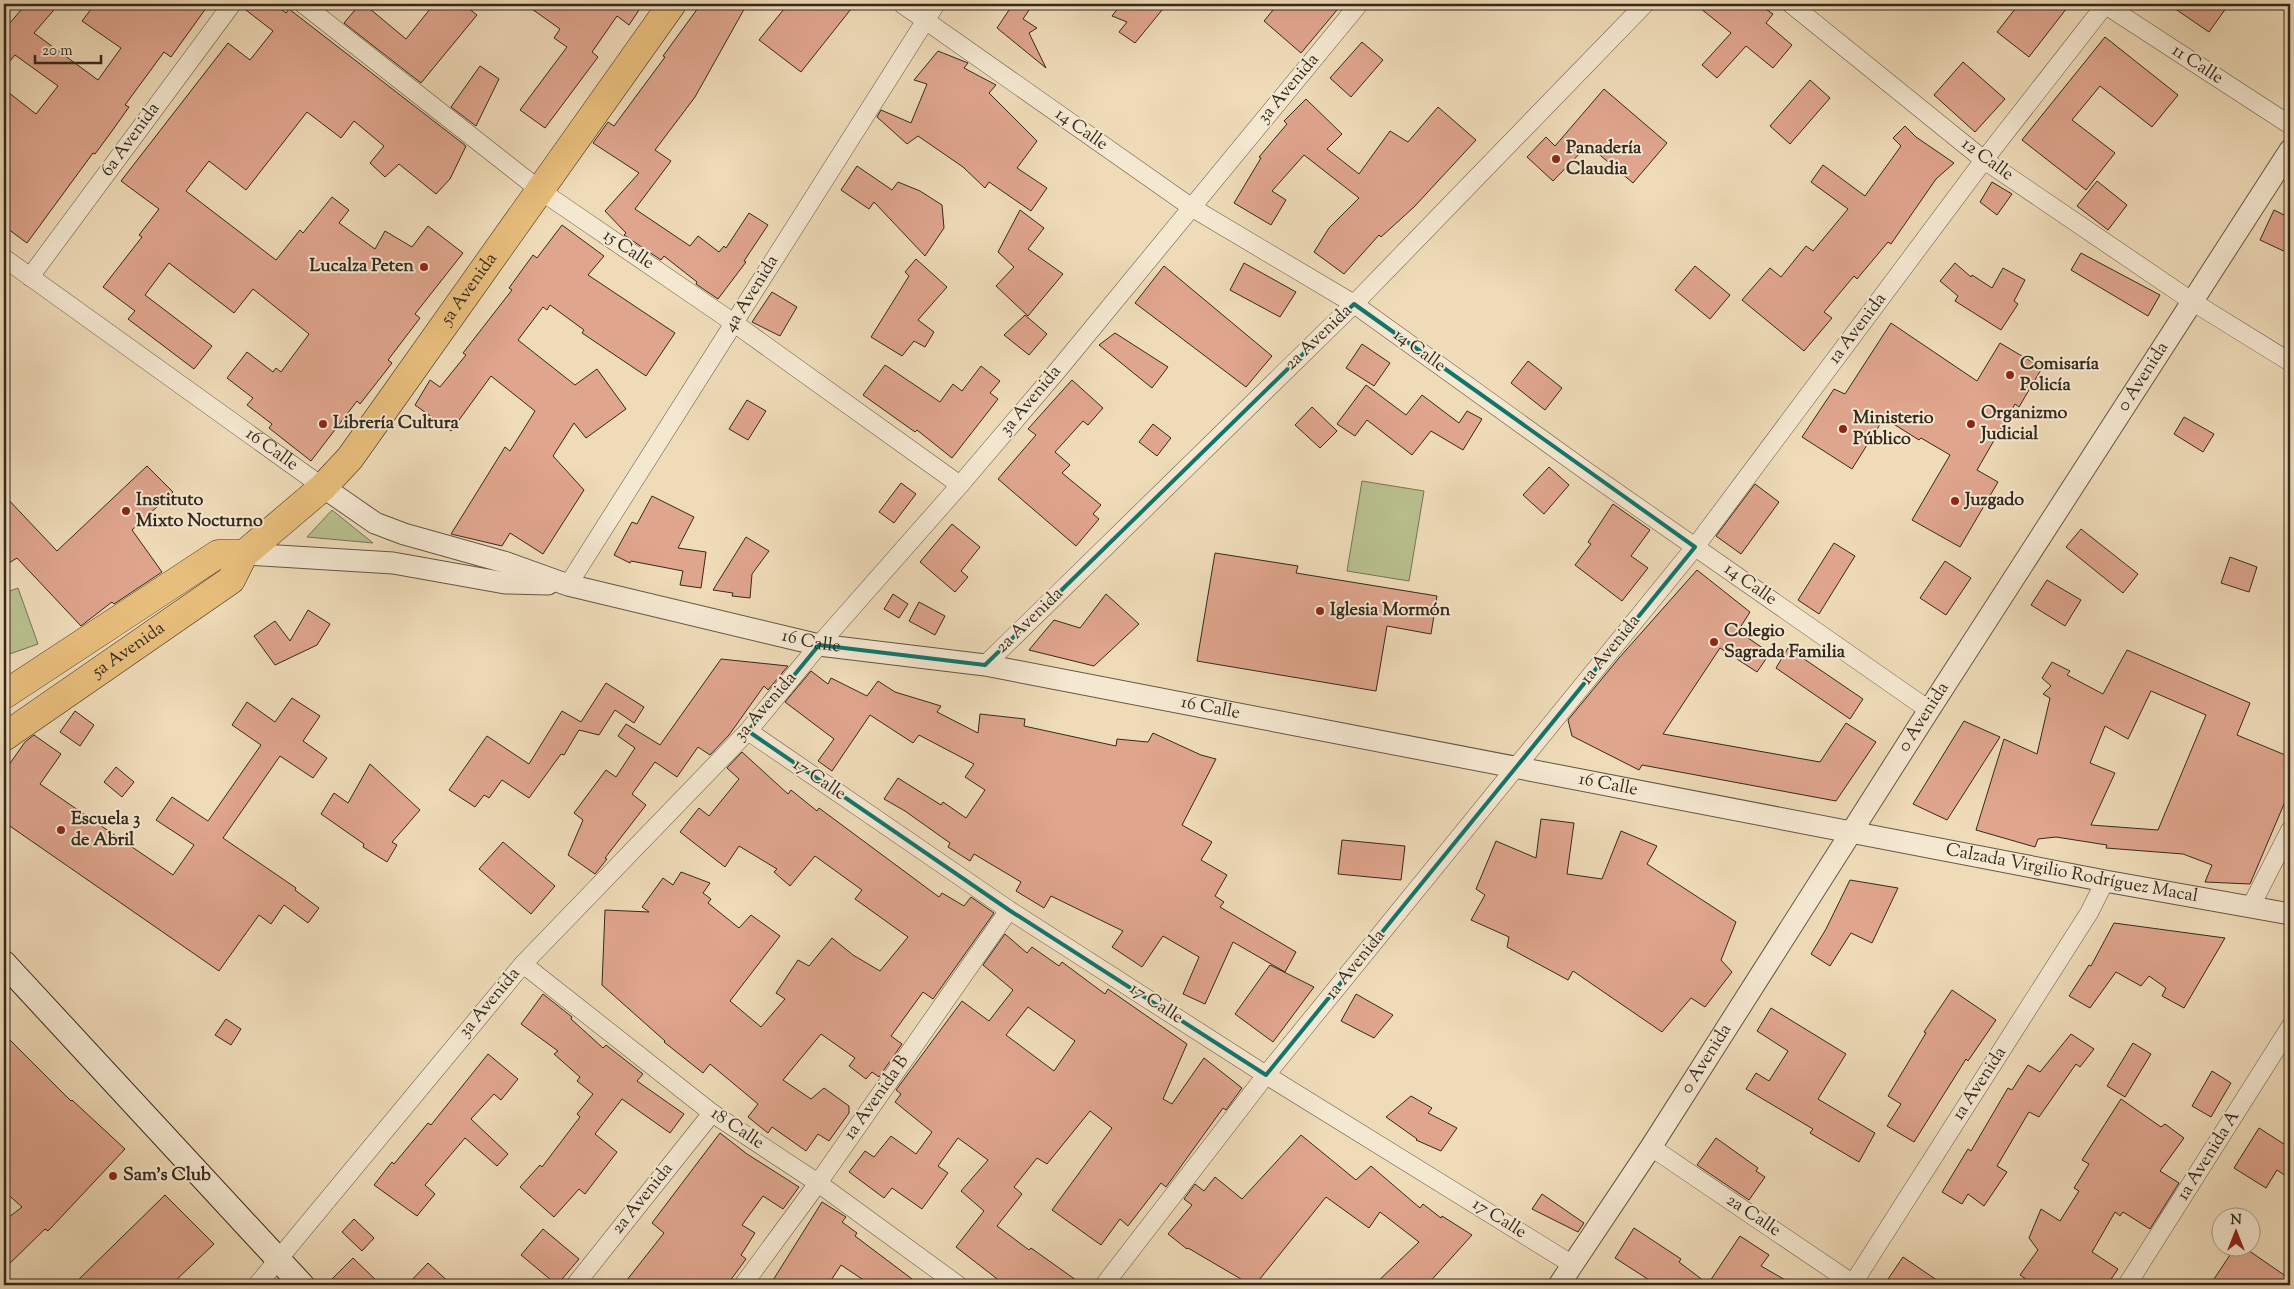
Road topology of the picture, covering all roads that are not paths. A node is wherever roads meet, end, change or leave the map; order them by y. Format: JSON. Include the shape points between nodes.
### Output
{"nodes":[{"id":1,"x":232,"y":4,"type":"edge"},
{"id":2,"x":303,"y":4,"type":"edge"},
{"id":3,"x":672,"y":4,"type":"edge"},
{"id":4,"x":902,"y":4,"type":"edge"},
{"id":5,"x":936,"y":4,"type":"edge"},
{"id":6,"x":1360,"y":4,"type":"edge"},
{"id":7,"x":1645,"y":4,"type":"edge"},
{"id":8,"x":1791,"y":4,"type":"edge"},
{"id":9,"x":2104,"y":4,"type":"edge"},
{"id":10,"x":925,"y":20,"type":"junction"},
{"id":11,"x":2290,"y":125,"type":"edge"},
{"id":12,"x":2290,"y":150,"type":"edge"},
{"id":13,"x":1984,"y":160,"type":"junction"},
{"id":14,"x":541,"y":191,"type":"junction"},
{"id":15,"x":1191,"y":207,"type":"junction"},
{"id":16,"x":4,"y":258,"type":"edge"},
{"id":17,"x":30,"y":277,"type":"junction"},
{"id":18,"x":2193,"y":302,"type":"junction"},
{"id":19,"x":1354,"y":304,"type":"junction"},
{"id":20,"x":734,"y":323,"type":"junction"},
{"id":21,"x":2290,"y":362,"type":"edge"},
{"id":22,"x":960,"y":485,"type":"junction"},
{"id":23,"x":323,"y":487,"type":"junction"},
{"id":24,"x":1695,"y":547,"type":"junction"},
{"id":25,"x":244,"y":554,"type":"junction"},
{"id":26,"x":568,"y":585,"type":"junction"},
{"id":27,"x":819,"y":645,"type":"junction"},
{"id":28,"x":985,"y":665,"type":"junction"},
{"id":29,"x":4,"y":695,"type":"edge"},
{"id":30,"x":1929,"y":710,"type":"junction"},
{"id":31,"x":748,"y":731,"type":"junction"},
{"id":32,"x":4,"y":737,"type":"edge"},
{"id":33,"x":1517,"y":766,"type":"junction"},
{"id":34,"x":2290,"y":830,"type":"edge"},
{"id":35,"x":1854,"y":831,"type":"junction"},
{"id":36,"x":2105,"y":881,"type":"junction"},
{"id":37,"x":2251,"y":906,"type":"junction"},
{"id":38,"x":1009,"y":910,"type":"junction"},
{"id":39,"x":2290,"y":914,"type":"edge"},
{"id":40,"x":4,"y":963,"type":"edge"},
{"id":41,"x":523,"y":964,"type":"junction"},
{"id":42,"x":2290,"y":1027,"type":"edge"},
{"id":43,"x":1266,"y":1075,"type":"junction"},
{"id":44,"x":712,"y":1114,"type":"junction"},
{"id":45,"x":1651,"y":1147,"type":"junction"},
{"id":46,"x":818,"y":1183,"type":"junction"},
{"id":47,"x":278,"y":1260,"type":"junction"},
{"id":48,"x":1573,"y":1265,"type":"junction"},
{"id":49,"x":947,"y":1283,"type":"edge"},
{"id":50,"x":257,"y":1285,"type":"edge"},
{"id":51,"x":302,"y":1285,"type":"edge"},
{"id":52,"x":574,"y":1285,"type":"edge"},
{"id":53,"x":743,"y":1285,"type":"edge"},
{"id":54,"x":1104,"y":1285,"type":"edge"},
{"id":55,"x":1559,"y":1285,"type":"edge"},
{"id":56,"x":1854,"y":1285,"type":"edge"},
{"id":57,"x":2127,"y":1285,"type":"edge"}],
"edges":[{"from":1,"to":17,"type":"street","name":"6a Avenida"},
{"from":2,"to":14,"type":"street","name":"15 Calle"},
{"from":3,"to":14,"type":"main road","name":"5a Avenida"},
{"from":4,"to":10,"type":"street","name":"14 Calle"},
{"from":5,"to":10,"type":"street","name":"4a Avenida"},
{"from":6,"to":15,"type":"street","name":"3a Avenida"},
{"from":7,"to":19,"type":"street","name":"2a Avenida"},
{"from":8,"to":13,"type":"street","name":"12 Calle"},
{"from":9,"to":11,"type":"street","name":"11 Calle"},
{"from":9,"to":13,"type":"street","name":"1a Avenida"},
{"from":10,"to":15,"type":"street","name":"14 Calle"},
{"from":10,"to":20,"type":"street","name":"4a Avenida"},
{"from":12,"to":18,"type":"street","name":"0 Avenida"},
{"from":13,"to":18,"type":"street","name":"12 Calle"},
{"from":13,"to":24,"type":"street","name":"1a Avenida"},
{"from":14,"to":20,"type":"street","name":"15 Calle"},
{"from":14,"to":23,"type":"main road","name":"5a Avenida","via":[[350,458]]},
{"from":15,"to":19,"type":"street","name":"14 Calle"},
{"from":15,"to":22,"type":"street","name":"3a Avenida"},
{"from":16,"to":17,"type":"street","name":"16 Calle"},
{"from":17,"to":23,"type":"street","name":"16 Calle"},
{"from":18,"to":21,"type":"street","name":"12 Calle"},
{"from":18,"to":30,"type":"street","name":"0 Avenida"},
{"from":19,"to":24,"type":"street","name":"14 Calle"},
{"from":19,"to":28,"type":"street","name":"2a Avenida"},
{"from":20,"to":22,"type":"street","name":"15 Calle"},
{"from":20,"to":26,"type":"street","name":"4a Avenida"},
{"from":22,"to":27,"type":"street","name":"3a Avenida"},
{"from":23,"to":25,"type":"main road","name":"5a Avenida"},
{"from":23,"to":26,"type":"street","name":"16 Calle","via":[[375,523]]},
{"from":24,"to":30,"type":"street","name":"14 Calle"},
{"from":24,"to":33,"type":"street","name":"1a Avenida"},
{"from":25,"to":26,"type":"street","name":"16 Calle","via":[[393,563],[505,582]]},
{"from":25,"to":29,"type":"main road","name":"5a Avenida","via":[[218,554]]},
{"from":25,"to":32,"type":"main road","name":"5a Avenida","via":[[231,580]]},
{"from":26,"to":27,"type":"street","name":"16 Calle"},
{"from":27,"to":28,"type":"street","name":"16 Calle"},
{"from":27,"to":31,"type":"street","name":"3a Avenida"},
{"from":28,"to":33,"type":"street","name":"16 Calle"},
{"from":30,"to":35,"type":"street","name":"0 Avenida"},
{"from":31,"to":38,"type":"street","name":"17 Calle"},
{"from":31,"to":41,"type":"street","name":"3a Avenida"},
{"from":33,"to":35,"type":"street","name":"16 Calle"},
{"from":33,"to":43,"type":"street","name":"1a Avenida"},
{"from":34,"to":37,"type":"street"},
{"from":35,"to":36,"type":"street","name":"Calzada Virgilio Rodríguez Macal"},
{"from":35,"to":45,"type":"street","name":"0 Avenida"},
{"from":36,"to":37,"type":"street","name":"Calzada Virgilio Rodríguez Macal"},
{"from":36,"to":56,"type":"street","name":"1a Avenida","via":[[2089,914]]},
{"from":37,"to":39,"type":"street","name":"Calzada Virgilio Rodríguez Macal"},
{"from":38,"to":43,"type":"street","name":"17 Calle"},
{"from":38,"to":46,"type":"street","name":"1a Avenida B"},
{"from":40,"to":47,"type":"main road"},
{"from":41,"to":44,"type":"street","name":"18 Calle"},
{"from":41,"to":47,"type":"street","name":"3a Avenida"},
{"from":42,"to":57,"type":"street","name":"1a Avenida A"},
{"from":43,"to":48,"type":"street","name":"17 Calle"},
{"from":43,"to":54,"type":"street","name":"1a Avenida"},
{"from":44,"to":46,"type":"street","name":"18 Calle"},
{"from":44,"to":52,"type":"street","name":"2a Avenida"},
{"from":45,"to":48,"type":"street","name":"0 Avenida"},
{"from":45,"to":56,"type":"street","name":"2a Calle"},
{"from":46,"to":49,"type":"street","name":"18 Calle"},
{"from":46,"to":53,"type":"street","name":"1a Avenida B"},
{"from":47,"to":50,"type":"street","name":"3a Avenida"},
{"from":47,"to":51,"type":"main road"},
{"from":48,"to":55,"type":"street","name":"0 Avenida"}]}
